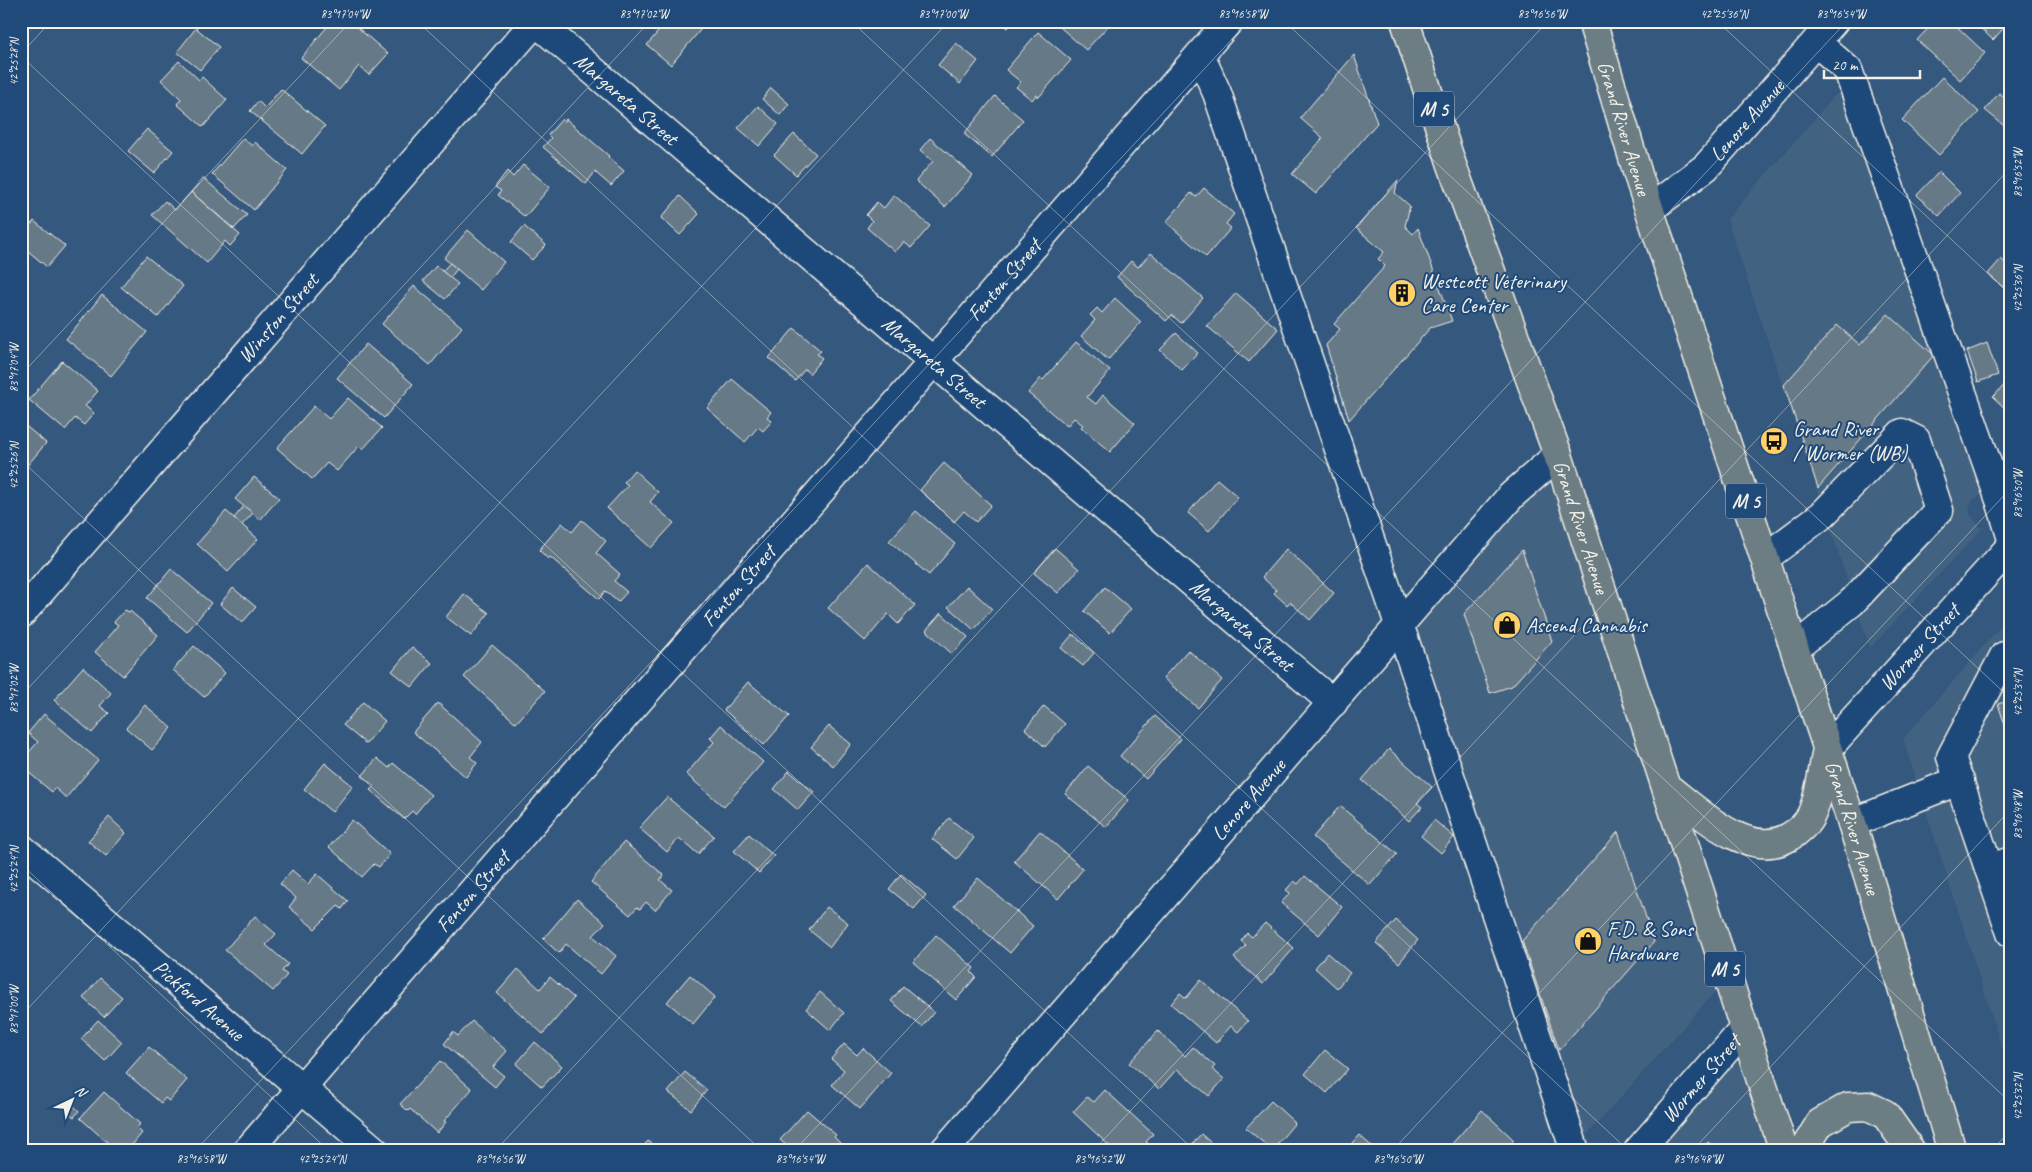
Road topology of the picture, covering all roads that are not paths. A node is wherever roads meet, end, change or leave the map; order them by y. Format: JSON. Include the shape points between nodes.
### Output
{"nodes":[{"id":1,"x":535,"y":21,"type":"edge"},
{"id":2,"x":1230,"y":21,"type":"edge"},
{"id":3,"x":1405,"y":21,"type":"edge"},
{"id":4,"x":1592,"y":21,"type":"edge"},
{"id":5,"x":1834,"y":21,"type":"edge"},
{"id":6,"x":1204,"y":40,"type":"edge"},
{"id":7,"x":1816,"y":42,"type":"junction"},
{"id":8,"x":1650,"y":209,"type":"junction"},
{"id":9,"x":934,"y":362,"type":"junction"},
{"id":10,"x":1558,"y":455,"type":"junction"},
{"id":11,"x":2011,"y":536,"type":"edge"},
{"id":12,"x":2011,"y":546,"type":"edge"},
{"id":13,"x":1765,"y":558,"type":"junction"},
{"id":14,"x":21,"y":614,"type":"edge"},
{"id":15,"x":1399,"y":626,"type":"junction"},
{"id":16,"x":1795,"y":648,"type":"junction"},
{"id":17,"x":2004,"y":656,"type":"dead end"},
{"id":18,"x":1333,"y":703,"type":"junction"},
{"id":19,"x":1828,"y":748,"type":"junction"},
{"id":20,"x":1960,"y":780,"type":"junction"},
{"id":21,"x":1667,"y":787,"type":"junction"},
{"id":22,"x":1852,"y":823,"type":"junction"},
{"id":23,"x":21,"y":848,"type":"edge"},
{"id":24,"x":2000,"y":865,"type":"edge"},
{"id":25,"x":2011,"y":933,"type":"edge"},
{"id":26,"x":1744,"y":1029,"type":"junction"},
{"id":27,"x":302,"y":1088,"type":"junction"},
{"id":28,"x":247,"y":1151,"type":"edge"},
{"id":29,"x":375,"y":1151,"type":"edge"},
{"id":30,"x":944,"y":1151,"type":"edge"},
{"id":31,"x":1575,"y":1151,"type":"edge"},
{"id":32,"x":1638,"y":1151,"type":"edge"},
{"id":33,"x":1784,"y":1151,"type":"edge"},
{"id":34,"x":1802,"y":1151,"type":"edge"},
{"id":35,"x":1911,"y":1151,"type":"edge"},
{"id":36,"x":1952,"y":1151,"type":"edge"}],
"edges":[{"from":1,"to":9,"type":"street","name":"Margareta Street"},
{"from":1,"to":14,"type":"street","name":"Winston Street"},
{"from":2,"to":6,"type":"street","name":"Fenton Street"},
{"from":3,"to":10,"type":"main road","name":"Grand River Avenue","number":"M 5","via":[[1452,165]]},
{"from":4,"to":8,"type":"main road","name":"Grand River Avenue","number":"M 5"},
{"from":5,"to":7,"type":"street","name":"Lenore Avenue"},
{"from":6,"to":9,"type":"street","name":"Fenton Street"},
{"from":6,"to":15,"type":"street","via":[[1218,93]]},
{"from":7,"to":8,"type":"street","name":"Lenore Avenue","via":[[1706,167]]},
{"from":7,"to":11,"type":"street","via":[[1848,70]]},
{"from":8,"to":13,"type":"main road","name":"Grand River Avenue","number":"M 5"},
{"from":9,"to":18,"type":"street","name":"Margareta Street"},
{"from":9,"to":27,"type":"street","name":"Fenton Street"},
{"from":10,"to":15,"type":"street","name":"Lenore Avenue","via":[[1511,496]]},
{"from":10,"to":21,"type":"main road","name":"Grand River Avenue","number":"M 5"},
{"from":12,"to":19,"type":"street","name":"Wormer Street"},
{"from":13,"to":16,"type":"main road","name":"Grand River Avenue","number":"M 5"},
{"from":13,"to":16,"type":"street","via":[[1822,515],[1902,433],[1916,440],[1939,510],[1852,602]]},
{"from":15,"to":18,"type":"street","name":"Lenore Avenue"},
{"from":15,"to":31,"type":"street"},
{"from":16,"to":19,"type":"main road","name":"Grand River Avenue","number":"M 5"},
{"from":17,"to":20,"type":"street","via":[[1952,757]]},
{"from":18,"to":30,"type":"street","name":"Lenore Avenue"},
{"from":19,"to":21,"type":"main road","via":[[1812,814],[1798,832],[1778,844],[1754,844],[1732,834]]},
{"from":19,"to":22,"type":"main road","name":"Grand River Avenue","number":"M 5"},
{"from":20,"to":22,"type":"street"},
{"from":20,"to":24,"type":"street"},
{"from":21,"to":26,"type":"main road","name":"Grand River Avenue","number":"M 5"},
{"from":22,"to":36,"type":"main road","name":"Grand River Avenue","number":"M 5"},
{"from":23,"to":27,"type":"street","name":"Pickford Avenue"},
{"from":24,"to":25,"type":"street"},
{"from":26,"to":32,"type":"street","name":"Wormer Street"},
{"from":26,"to":33,"type":"main road","name":"Grand River Avenue","number":"M 5"},
{"from":27,"to":28,"type":"street","name":"Fenton Street"},
{"from":27,"to":29,"type":"street","name":"Pickford Avenue"},
{"from":34,"to":35,"type":"main road","via":[[1820,1123],[1848,1107],[1868,1106],[1884,1114]]}]}
